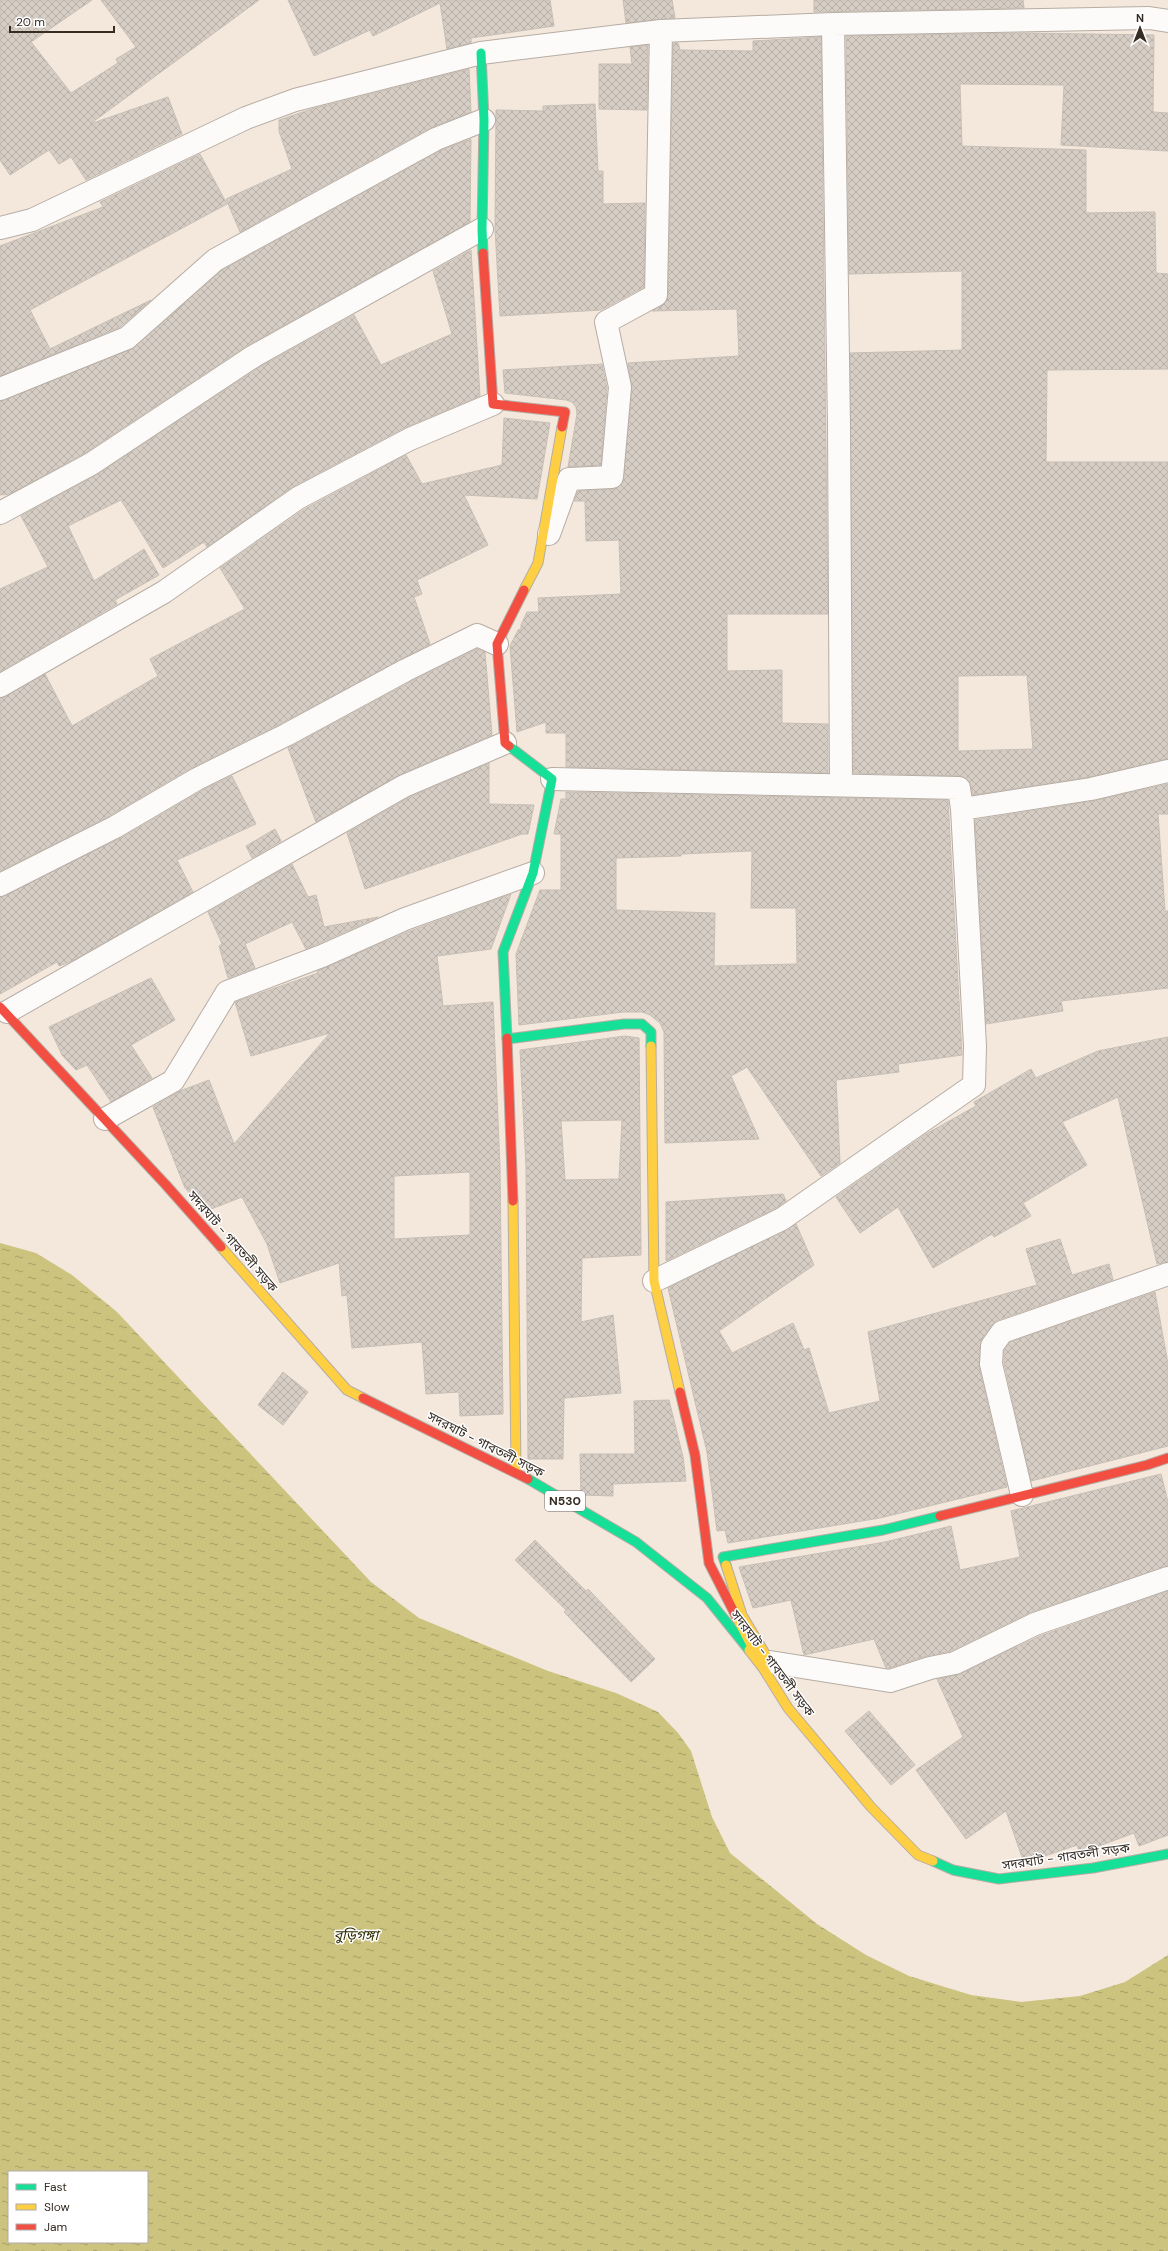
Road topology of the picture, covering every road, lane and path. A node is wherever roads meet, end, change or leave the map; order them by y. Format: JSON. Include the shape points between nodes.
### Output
{"nodes":[{"id":1,"x":1168,"y":21,"type":"edge"},
{"id":2,"x":833,"y":24,"type":"junction"},
{"id":3,"x":661,"y":31,"type":"junction"},
{"id":4,"x":481,"y":53,"type":"junction"},
{"id":5,"x":484,"y":120,"type":"junction"},
{"id":6,"x":0,"y":228,"type":"edge"},
{"id":7,"x":482,"y":229,"type":"junction"},
{"id":8,"x":0,"y":389,"type":"edge"},
{"id":9,"x":493,"y":404,"type":"junction"},
{"id":10,"x":0,"y":513,"type":"edge"},
{"id":11,"x":538,"y":563,"type":"junction"},
{"id":12,"x":497,"y":644,"type":"junction"},
{"id":13,"x":0,"y":686,"type":"edge"},
{"id":14,"x":505,"y":743,"type":"junction"},
{"id":15,"x":1168,"y":771,"type":"edge"},
{"id":16,"x":552,"y":779,"type":"junction"},
{"id":17,"x":841,"y":785,"type":"junction"},
{"id":18,"x":962,"y":809,"type":"junction"},
{"id":19,"x":533,"y":873,"type":"junction"},
{"id":20,"x":0,"y":885,"type":"edge"},
{"id":21,"x":3,"y":1010,"type":"edge"},
{"id":22,"x":507,"y":1039,"type":"junction"},
{"id":23,"x":105,"y":1119,"type":"junction"},
{"id":24,"x":1168,"y":1274,"type":"edge"},
{"id":25,"x":654,"y":1281,"type":"junction"},
{"id":26,"x":1168,"y":1458,"type":"edge"},
{"id":27,"x":516,"y":1472,"type":"junction"},
{"id":28,"x":1022,"y":1495,"type":"junction"},
{"id":29,"x":1168,"y":1578,"type":"edge"},
{"id":30,"x":767,"y":1665,"type":"junction"},
{"id":31,"x":1168,"y":1854,"type":"edge"}],
"edges":[{"from":1,"to":2,"type":"street","via":[[1149,18]]},
{"from":2,"to":3,"type":"street"},
{"from":2,"to":17,"type":"street"},
{"from":3,"to":4,"type":"street"},
{"from":3,"to":11,"type":"street","via":[[656,295],[606,322],[620,388],[612,477],[569,479]]},
{"from":4,"to":5,"type":"main road"},
{"from":4,"to":6,"type":"street","via":[[295,100],[246,118],[32,220]]},
{"from":5,"to":7,"type":"main road"},
{"from":5,"to":8,"type":"street","via":[[436,140],[215,260],[128,338]]},
{"from":7,"to":9,"type":"main road"},
{"from":7,"to":10,"type":"street","via":[[254,356],[91,464]]},
{"from":9,"to":11,"type":"main road","via":[[566,412]]},
{"from":9,"to":13,"type":"street","via":[[410,440],[298,498],[164,592]]},
{"from":11,"to":12,"type":"main road"},
{"from":12,"to":14,"type":"main road"},
{"from":12,"to":20,"type":"street","via":[[477,635],[413,666],[286,735],[197,779],[115,827]]},
{"from":14,"to":16,"type":"main road"},
{"from":14,"to":21,"type":"street","via":[[404,786]]},
{"from":15,"to":18,"type":"street","via":[[1091,789]]},
{"from":16,"to":17,"type":"street"},
{"from":16,"to":19,"type":"main road"},
{"from":17,"to":18,"type":"street","via":[[959,788]]},
{"from":18,"to":25,"type":"street","via":[[975,1046],[974,1085],[782,1219]]},
{"from":19,"to":22,"type":"main road","via":[[503,952]]},
{"from":19,"to":23,"type":"street","via":[[405,919],[322,956],[227,992],[173,1080]]},
{"from":21,"to":23,"type":"main road","name":"সদরঘাট - গাবতলী সড়ক","number":"N530"},
{"from":22,"to":25,"type":"main road","via":[[624,1024],[642,1024],[651,1032]]},
{"from":22,"to":27,"type":"main road","via":[[513,1167]]},
{"from":23,"to":27,"type":"main road","name":"সদরঘাট - গাবতলী সড়ক","number":"N530","via":[[347,1390]]},
{"from":24,"to":28,"type":"street","via":[[1002,1332],[992,1346],[991,1364]]},
{"from":25,"to":30,"type":"main road","via":[[695,1455],[709,1563]]},
{"from":26,"to":28,"type":"main road"},
{"from":27,"to":30,"type":"main road","name":"সদরঘাট - গাবতলী সড়ক","number":"N530","via":[[636,1542],[707,1598]]},
{"from":28,"to":30,"type":"main road","via":[[883,1530],[723,1557],[742,1615]]},
{"from":29,"to":30,"type":"street","via":[[1035,1624],[954,1663],[890,1681]]},
{"from":30,"to":31,"type":"main road","name":"সদরঘাট - গাবতলী সড়ক","number":"N530","via":[[788,1708],[871,1807],[918,1855],[954,1870],[999,1879],[1093,1868]]}]}
